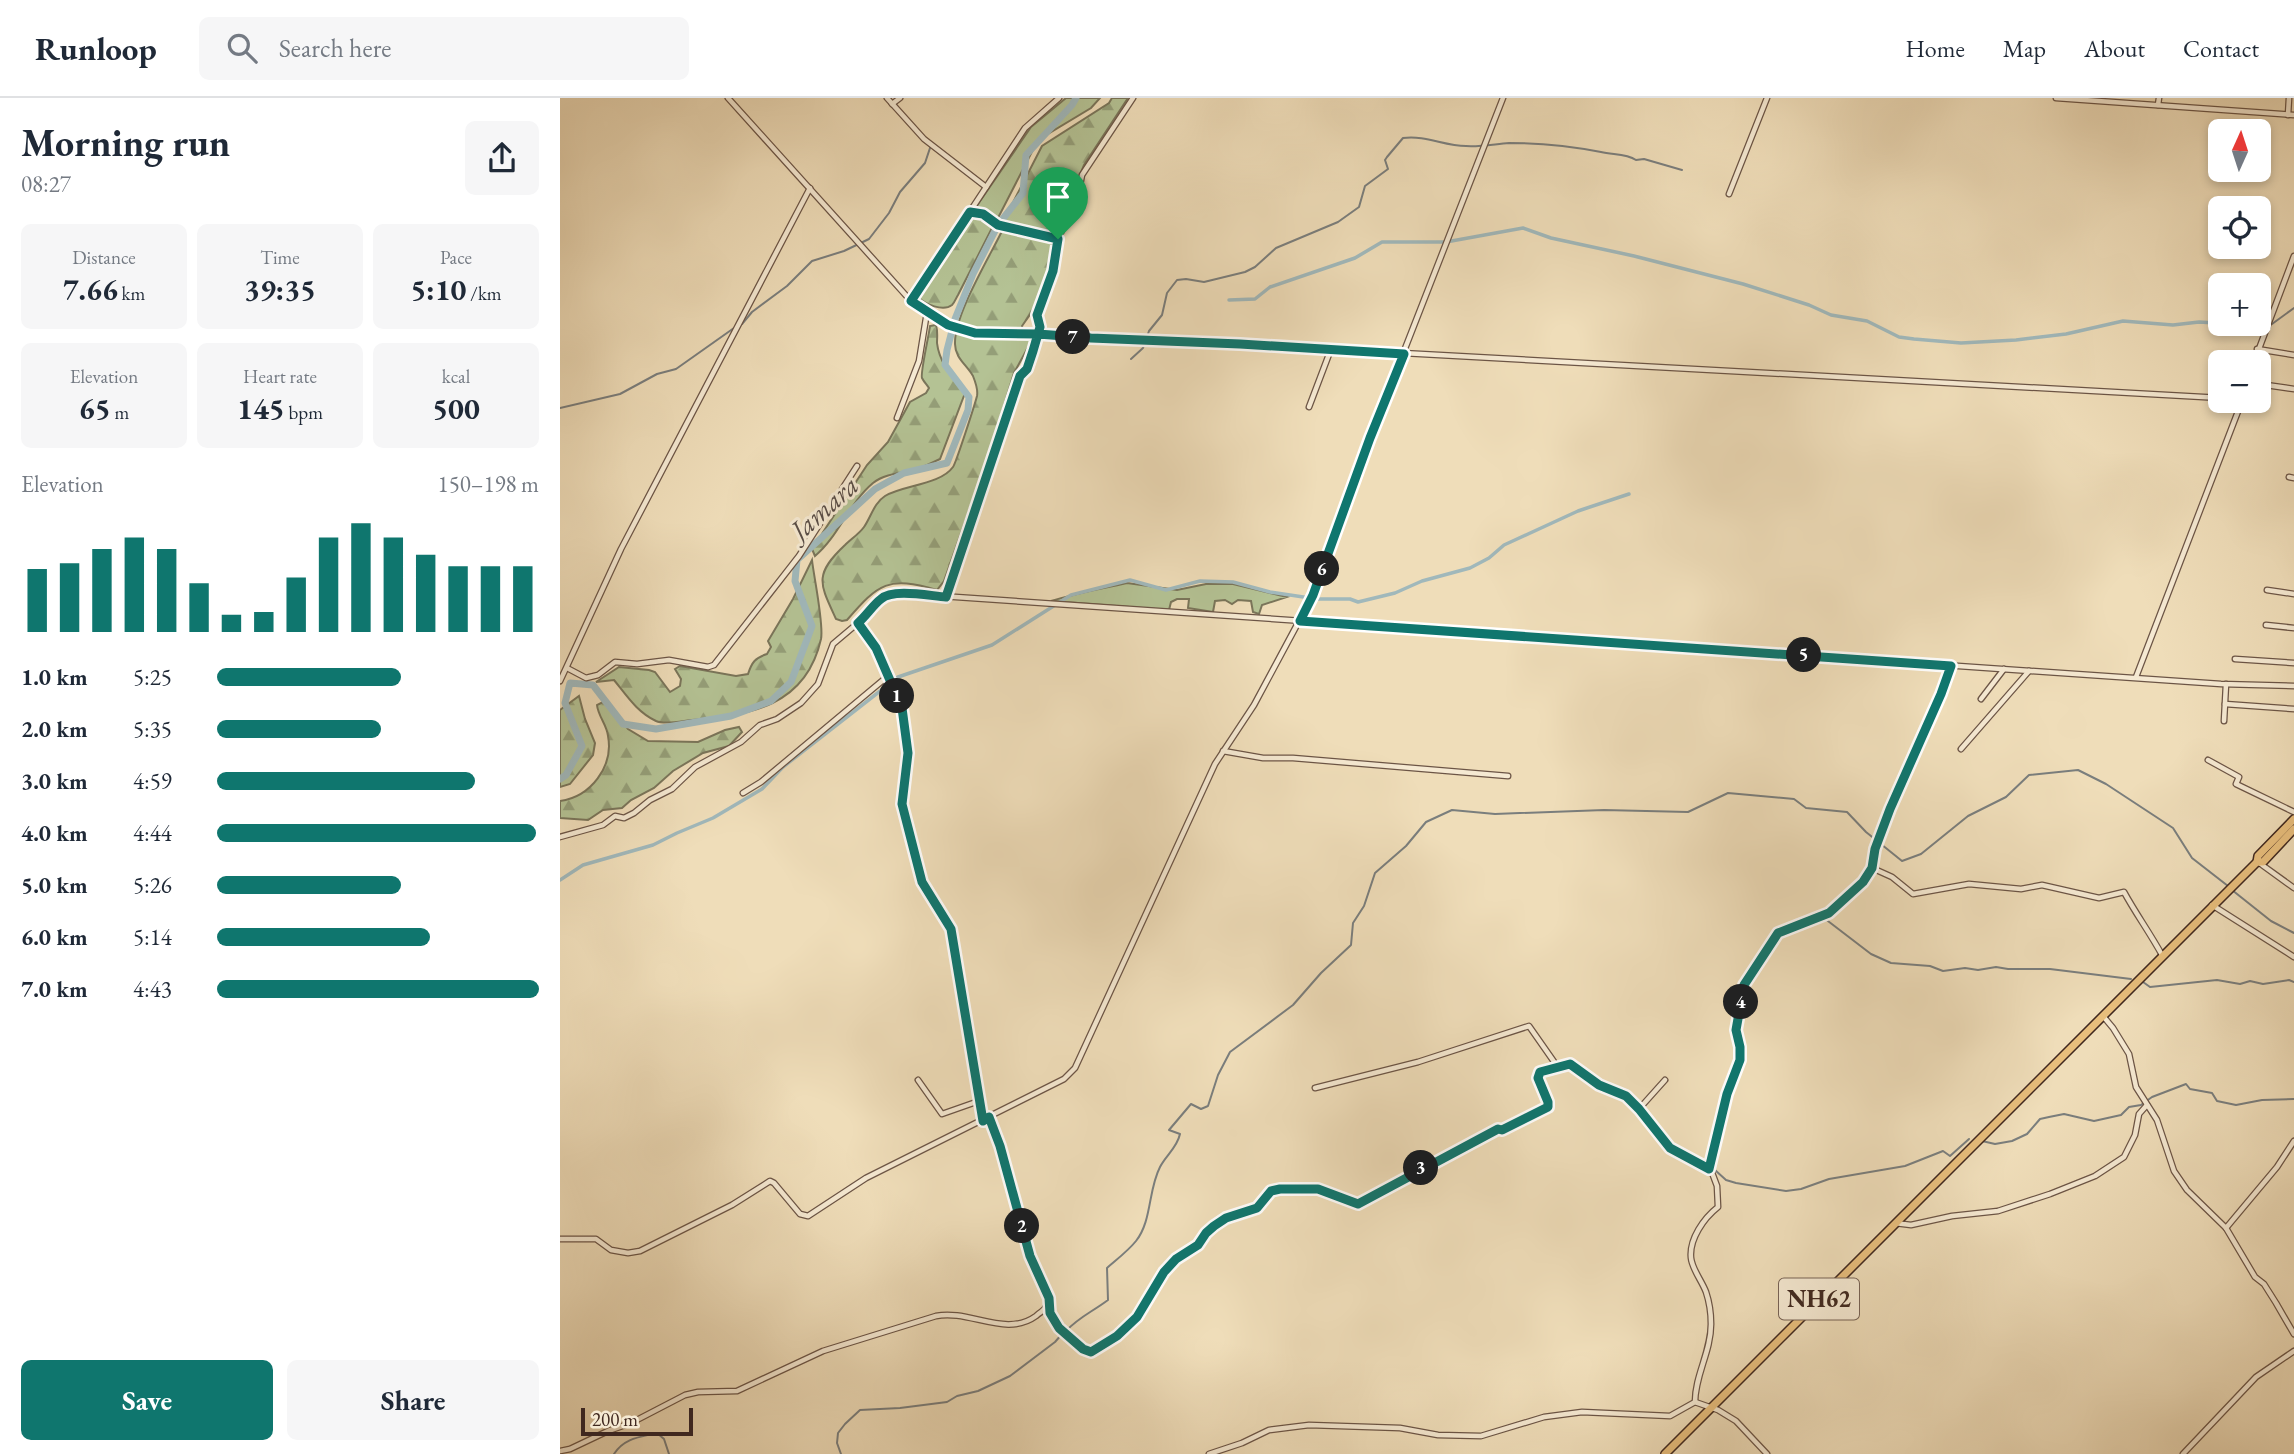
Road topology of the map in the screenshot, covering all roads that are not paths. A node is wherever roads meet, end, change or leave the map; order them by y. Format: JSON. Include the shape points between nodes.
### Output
{"nodes":[{"id":1,"x":728,"y":98,"type":"edge"},
{"id":2,"x":887,"y":98,"type":"edge"},
{"id":3,"x":900,"y":98,"type":"edge"},
{"id":4,"x":1059,"y":98,"type":"edge"},
{"id":5,"x":1133,"y":98,"type":"edge"},
{"id":6,"x":1503,"y":98,"type":"edge"},
{"id":7,"x":1766,"y":98,"type":"edge"},
{"id":8,"x":2059,"y":98,"type":"edge"},
{"id":9,"x":2159,"y":98,"type":"edge"},
{"id":10,"x":2192,"y":98,"type":"edge"},
{"id":11,"x":2289,"y":98,"type":"edge"},
{"id":12,"x":2077,"y":99,"type":"edge"},
{"id":13,"x":2108,"y":100,"type":"edge"},
{"id":14,"x":892,"y":104,"type":"junction"},
{"id":15,"x":2158,"y":105,"type":"junction"},
{"id":16,"x":2192,"y":108,"type":"junction"},
{"id":17,"x":2291,"y":115,"type":"edge"},
{"id":18,"x":986,"y":187,"type":"junction"},
{"id":19,"x":810,"y":188,"type":"junction"},
{"id":20,"x":1729,"y":194,"type":"dead end"},
{"id":21,"x":970,"y":212,"type":"junction"},
{"id":22,"x":1058,"y":239,"type":"junction"},
{"id":23,"x":2294,"y":256,"type":"edge"},
{"id":24,"x":911,"y":301,"type":"junction"},
{"id":25,"x":927,"y":312,"type":"junction"},
{"id":26,"x":1038,"y":334,"type":"junction"},
{"id":27,"x":1331,"y":349,"type":"junction"},
{"id":28,"x":2258,"y":349,"type":"joint"},
{"id":29,"x":1404,"y":354,"type":"junction"},
{"id":30,"x":2294,"y":355,"type":"edge"},
{"id":31,"x":2271,"y":386,"type":"edge"},
{"id":32,"x":2294,"y":389,"type":"edge"},
{"id":33,"x":2208,"y":397,"type":"edge"},
{"id":34,"x":1310,"y":407,"type":"dead end"},
{"id":35,"x":2237,"y":413,"type":"edge"},
{"id":36,"x":897,"y":418,"type":"dead end"},
{"id":37,"x":857,"y":466,"type":"dead end"},
{"id":38,"x":2267,"y":590,"type":"dead end"},
{"id":39,"x":2294,"y":594,"type":"edge"},
{"id":40,"x":946,"y":597,"type":"junction"},
{"id":41,"x":1300,"y":621,"type":"junction"},
{"id":42,"x":858,"y":623,"type":"junction"},
{"id":43,"x":2266,"y":625,"type":"dead end"},
{"id":44,"x":2294,"y":628,"type":"edge"},
{"id":45,"x":2235,"y":659,"type":"dead end"},
{"id":46,"x":2294,"y":663,"type":"edge"},
{"id":47,"x":1951,"y":666,"type":"junction"},
{"id":48,"x":567,"y":668,"type":"junction"},
{"id":49,"x":2005,"y":668,"type":"junction"},
{"id":50,"x":2029,"y":670,"type":"junction"},
{"id":51,"x":888,"y":676,"type":"junction"},
{"id":52,"x":2136,"y":677,"type":"junction"},
{"id":53,"x":560,"y":681,"type":"edge"},
{"id":54,"x":2226,"y":684,"type":"junction"},
{"id":55,"x":2294,"y":686,"type":"edge"},
{"id":56,"x":1981,"y":699,"type":"dead end"},
{"id":57,"x":2225,"y":704,"type":"junction"},
{"id":58,"x":2294,"y":709,"type":"edge"},
{"id":59,"x":2224,"y":721,"type":"dead end"},
{"id":60,"x":1961,"y":749,"type":"dead end"},
{"id":61,"x":1223,"y":751,"type":"junction"},
{"id":62,"x":2208,"y":760,"type":"dead end"},
{"id":63,"x":1508,"y":776,"type":"dead end"},
{"id":64,"x":743,"y":793,"type":"dead end"},
{"id":65,"x":2294,"y":812,"type":"edge"},
{"id":66,"x":2294,"y":819,"type":"edge"},
{"id":67,"x":2294,"y":830,"type":"edge"},
{"id":68,"x":560,"y":837,"type":"edge"},
{"id":69,"x":2257,"y":862,"type":"junction"},
{"id":70,"x":1872,"y":868,"type":"junction"},
{"id":71,"x":2294,"y":888,"type":"edge"},
{"id":72,"x":2212,"y":905,"type":"junction"},
{"id":73,"x":2162,"y":955,"type":"junction"},
{"id":74,"x":2294,"y":957,"type":"edge"},
{"id":75,"x":2102,"y":1015,"type":"junction"},
{"id":76,"x":1557,"y":1066,"type":"junction"},
{"id":77,"x":918,"y":1080,"type":"dead end"},
{"id":78,"x":1665,"y":1080,"type":"dead end"},
{"id":79,"x":1315,"y":1088,"type":"dead end"},
{"id":80,"x":979,"y":1101,"type":"junction"},
{"id":81,"x":2145,"y":1103,"type":"junction"},
{"id":82,"x":1639,"y":1109,"type":"junction"},
{"id":83,"x":989,"y":1117,"type":"junction"},
{"id":84,"x":983,"y":1121,"type":"junction"},
{"id":85,"x":2294,"y":1141,"type":"edge"},
{"id":86,"x":1709,"y":1169,"type":"junction"},
{"id":87,"x":1894,"y":1223,"type":"junction"},
{"id":88,"x":2226,"y":1228,"type":"junction"},
{"id":89,"x":560,"y":1239,"type":"edge"},
{"id":90,"x":1049,"y":1298,"type":"junction"},
{"id":91,"x":2294,"y":1334,"type":"edge"},
{"id":92,"x":2294,"y":1351,"type":"edge"},
{"id":93,"x":1695,"y":1402,"type":"junction"},
{"id":94,"x":1711,"y":1409,"type":"junction"},
{"id":95,"x":560,"y":1451,"type":"edge"},
{"id":96,"x":1209,"y":1454,"type":"edge"},
{"id":97,"x":1665,"y":1454,"type":"edge"},
{"id":98,"x":1767,"y":1454,"type":"edge"},
{"id":99,"x":2183,"y":1454,"type":"edge"}],
"edges":[{"from":1,"to":19,"type":"street"},
{"from":2,"to":14,"type":"street"},
{"from":3,"to":14,"type":"street"},
{"from":4,"to":18,"type":"street","via":[[1026,128]]},
{"from":5,"to":22,"type":"street","via":[[1082,175]]},
{"from":6,"to":29,"type":"street"},
{"from":7,"to":20,"type":"street"},
{"from":8,"to":12,"type":"street"},
{"from":9,"to":15,"type":"street"},
{"from":10,"to":16,"type":"street"},
{"from":11,"to":17,"type":"street"},
{"from":12,"to":13,"type":"street"},
{"from":13,"to":15,"type":"street"},
{"from":14,"to":18,"type":"street","via":[[924,139]]},
{"from":15,"to":16,"type":"street"},
{"from":16,"to":17,"type":"street"},
{"from":18,"to":21,"type":"street"},
{"from":19,"to":24,"type":"street"},
{"from":19,"to":48,"type":"street","via":[[621,549]]},
{"from":21,"to":22,"type":"street","via":[[983,214],[998,225]]},
{"from":21,"to":24,"type":"street"},
{"from":22,"to":26,"type":"street","via":[[1053,271],[1037,315]]},
{"from":23,"to":28,"type":"street"},
{"from":24,"to":25,"type":"street"},
{"from":25,"to":26,"type":"street","via":[[975,333]]},
{"from":25,"to":36,"type":"street","via":[[919,361]]},
{"from":26,"to":27,"type":"street"},
{"from":26,"to":40,"type":"street"},
{"from":27,"to":29,"type":"street"},
{"from":27,"to":34,"type":"street"},
{"from":28,"to":30,"type":"street"},
{"from":29,"to":33,"type":"street"},
{"from":29,"to":41,"type":"street"},
{"from":31,"to":32,"type":"street"},
{"from":35,"to":52,"type":"street"},
{"from":37,"to":48,"type":"street","via":[[799,556],[714,665],[669,660],[615,662],[586,678]]},
{"from":38,"to":39,"type":"street"},
{"from":40,"to":41,"type":"street"},
{"from":40,"to":42,"type":"street","via":[[897,593],[881,598]]},
{"from":41,"to":47,"type":"street"},
{"from":41,"to":61,"type":"street"},
{"from":42,"to":51,"type":"street","via":[[873,642]]},
{"from":42,"to":68,"type":"street","via":[[833,644],[818,684],[801,703],[695,767],[672,789],[634,813]]},
{"from":43,"to":44,"type":"street"},
{"from":45,"to":46,"type":"street"},
{"from":47,"to":49,"type":"street"},
{"from":47,"to":70,"type":"street","via":[[1890,809]]},
{"from":48,"to":53,"type":"street"},
{"from":49,"to":50,"type":"street"},
{"from":49,"to":56,"type":"street"},
{"from":50,"to":52,"type":"street"},
{"from":50,"to":60,"type":"street"},
{"from":51,"to":64,"type":"street"},
{"from":51,"to":80,"type":"street","via":[[902,708],[908,753],[902,804],[922,882],[951,929]]},
{"from":52,"to":54,"type":"street"},
{"from":54,"to":55,"type":"street"},
{"from":54,"to":57,"type":"street"},
{"from":57,"to":58,"type":"street"},
{"from":57,"to":59,"type":"street"},
{"from":61,"to":63,"type":"street","via":[[1262,758]]},
{"from":61,"to":83,"type":"street","via":[[1075,1068],[1065,1079]]},
{"from":62,"to":65,"type":"street","via":[[2239,777],[2236,784]]},
{"from":66,"to":69,"type":"main road","number":"NH62"},
{"from":67,"to":69,"type":"main road","number":"NH62","via":[[2263,862]]},
{"from":69,"to":71,"type":"street"},
{"from":69,"to":72,"type":"main road","number":"NH62"},
{"from":70,"to":73,"type":"street","via":[[1913,894],[1969,884],[2021,889],[2042,885],[2099,898],[2124,892]]},
{"from":70,"to":86,"type":"street","via":[[1829,913],[1778,933],[1744,985],[1736,1030],[1740,1060]]},
{"from":72,"to":73,"type":"main road","number":"NH62"},
{"from":72,"to":74,"type":"street"},
{"from":73,"to":75,"type":"main road","number":"NH62"},
{"from":75,"to":81,"type":"street","via":[[2127,1049]]},
{"from":75,"to":87,"type":"main road","number":"NH62"},
{"from":76,"to":79,"type":"street","via":[[1529,1026],[1418,1062]]},
{"from":76,"to":82,"type":"street","via":[[1570,1064],[1599,1085],[1626,1096]]},
{"from":76,"to":90,"type":"street","via":[[1540,1072],[1538,1078],[1548,1107],[1358,1204],[1318,1189],[1280,1189],[1271,1191],[1257,1208],[1226,1218],[1176,1259],[1137,1317],[1096,1350],[1083,1349],[1059,1328],[1050,1313]]},
{"from":77,"to":80,"type":"street","via":[[942,1114]]},
{"from":78,"to":82,"type":"street"},
{"from":80,"to":84,"type":"street"},
{"from":81,"to":87,"type":"street","via":[[2124,1157],[2095,1176],[1998,1210],[1911,1225]]},
{"from":81,"to":88,"type":"street","via":[[2157,1120],[2174,1171]]},
{"from":82,"to":86,"type":"street","via":[[1670,1148]]},
{"from":83,"to":84,"type":"street"},
{"from":83,"to":90,"type":"street","via":[[1030,1256]]},
{"from":84,"to":89,"type":"street","via":[[866,1178],[808,1216],[800,1214],[770,1181],[733,1205],[640,1251],[611,1250],[596,1239]]},
{"from":85,"to":88,"type":"street"},
{"from":86,"to":93,"type":"street","via":[[1715,1178],[1718,1208],[1700,1226],[1690,1259],[1707,1294],[1711,1323]]},
{"from":87,"to":94,"type":"main road","number":"NH62"},
{"from":88,"to":91,"type":"street"},
{"from":90,"to":95,"type":"street","via":[[1044,1312],[1021,1325],[946,1314],[847,1343],[737,1391],[685,1395],[632,1423]]},
{"from":92,"to":99,"type":"street","via":[[2256,1377]]},
{"from":93,"to":94,"type":"street"},
{"from":93,"to":96,"type":"street","via":[[1671,1416],[1582,1412],[1544,1417],[1481,1436],[1438,1435],[1400,1427],[1309,1425],[1269,1430]]},
{"from":94,"to":97,"type":"main road","number":"NH62"},
{"from":94,"to":98,"type":"street","via":[[1736,1422]]}]}
